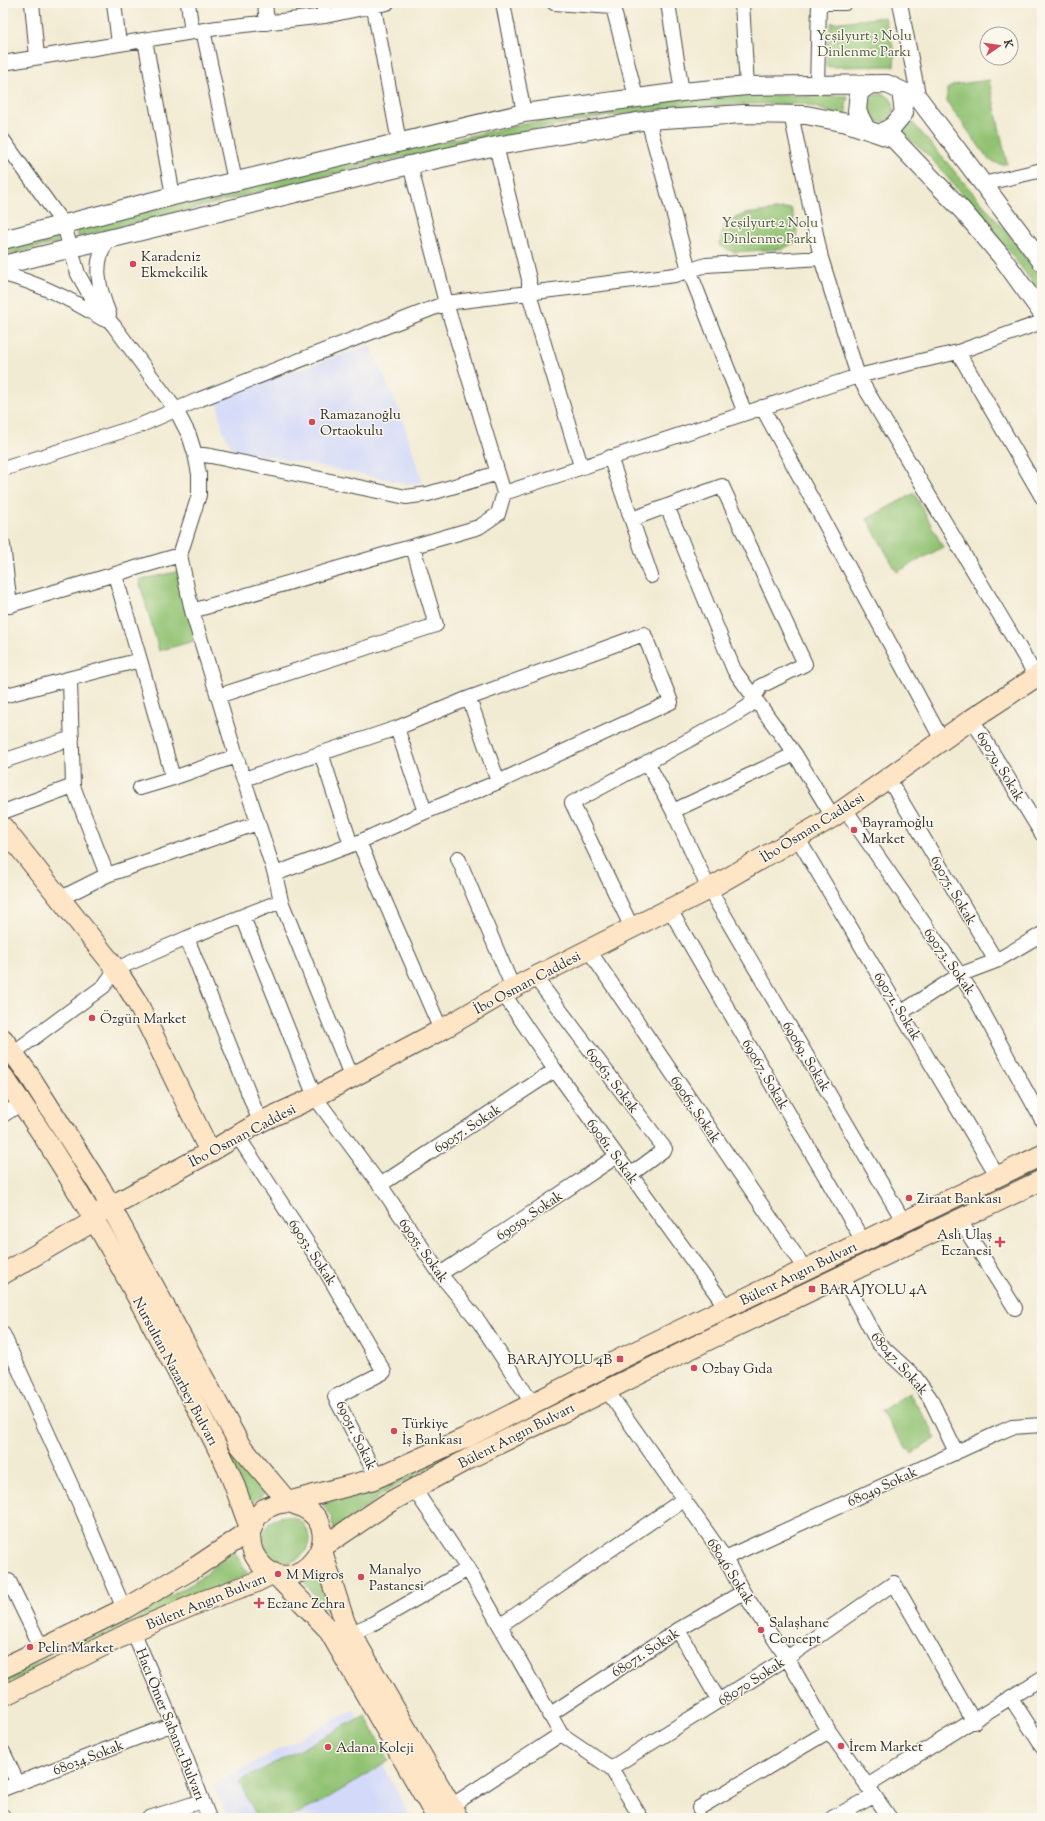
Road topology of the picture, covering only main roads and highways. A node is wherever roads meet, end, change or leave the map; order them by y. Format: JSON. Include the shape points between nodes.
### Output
{"nodes":[{"id":1,"x":1039,"y":674,"type":"edge"},
{"id":2,"x":3,"y":827,"type":"edge"},
{"id":3,"x":8,"y":1046,"type":"edge"},
{"id":4,"x":3,"y":1076,"type":"edge"},
{"id":5,"x":210,"y":1152,"type":"junction"},
{"id":6,"x":1042,"y":1155,"type":"edge"},
{"id":7,"x":1042,"y":1180,"type":"edge"},
{"id":8,"x":111,"y":1206,"type":"junction"},
{"id":9,"x":93,"y":1216,"type":"junction"},
{"id":10,"x":3,"y":1274,"type":"edge"},
{"id":11,"x":288,"y":1502,"type":"junction"},
{"id":12,"x":251,"y":1530,"type":"junction"},
{"id":13,"x":321,"y":1548,"type":"junction"},
{"id":14,"x":274,"y":1573,"type":"junction"},
{"id":15,"x":3,"y":1668,"type":"edge"},
{"id":16,"x":3,"y":1696,"type":"edge"},
{"id":17,"x":449,"y":1814,"type":"edge"}],
"edges":[{"from":1,"to":5,"type":"main road","name":"İbo Osman Caddesi","via":[[839,813],[709,889],[508,991],[352,1078],[260,1122]]},
{"from":2,"to":5,"type":"main road","via":[[116,969],[137,1002]]},
{"from":3,"to":8,"type":"main road","name":"Nursultan Nazarbey Bulvarı","via":[[72,1140]]},
{"from":4,"to":9,"type":"main road","name":"Nursultan Nazarbey Bulvarı"},
{"from":5,"to":8,"type":"main road","name":"İbo Osman Caddesi"},
{"from":6,"to":11,"type":"main road","name":"Bülent Angın Bulvarı","via":[[805,1268],[465,1438],[377,1477]]},
{"from":7,"to":13,"type":"main road","name":"Bülent Angın Bulvarı","via":[[606,1389],[470,1458],[388,1503]]},
{"from":8,"to":9,"type":"main road","name":"İbo Osman Caddesi"},
{"from":8,"to":11,"type":"main road","name":"Nursultan Nazarbey Bulvarı","via":[[240,1445]]},
{"from":9,"to":10,"type":"main road","name":"İbo Osman Caddesi","via":[[88,1225]]},
{"from":9,"to":12,"type":"main road","name":"Nursultan Nazarbey Bulvarı","via":[[213,1439]]},
{"from":11,"to":12,"type":"main road","name":"Bülent Angın Bulvarı","via":[[264,1509],[256,1518]]},
{"from":11,"to":13,"type":"main road","via":[[300,1505],[311,1512],[319,1522],[322,1533]]},
{"from":12,"to":14,"type":"main road","via":[[250,1543],[253,1555],[260,1564]]},
{"from":12,"to":15,"type":"main road","name":"Bülent Angın Bulvarı","via":[[196,1568],[124,1609]]},
{"from":13,"to":14,"type":"main road","name":"Bülent Angın Bulvarı","via":[[312,1565],[302,1571],[291,1575]]},
{"from":13,"to":17,"type":"main road","via":[[345,1623]]},
{"from":14,"to":16,"type":"main road","name":"Bülent Angın Bulvarı","via":[[133,1631]]},
{"from":14,"to":17,"type":"main road","via":[[328,1629]]}]}
